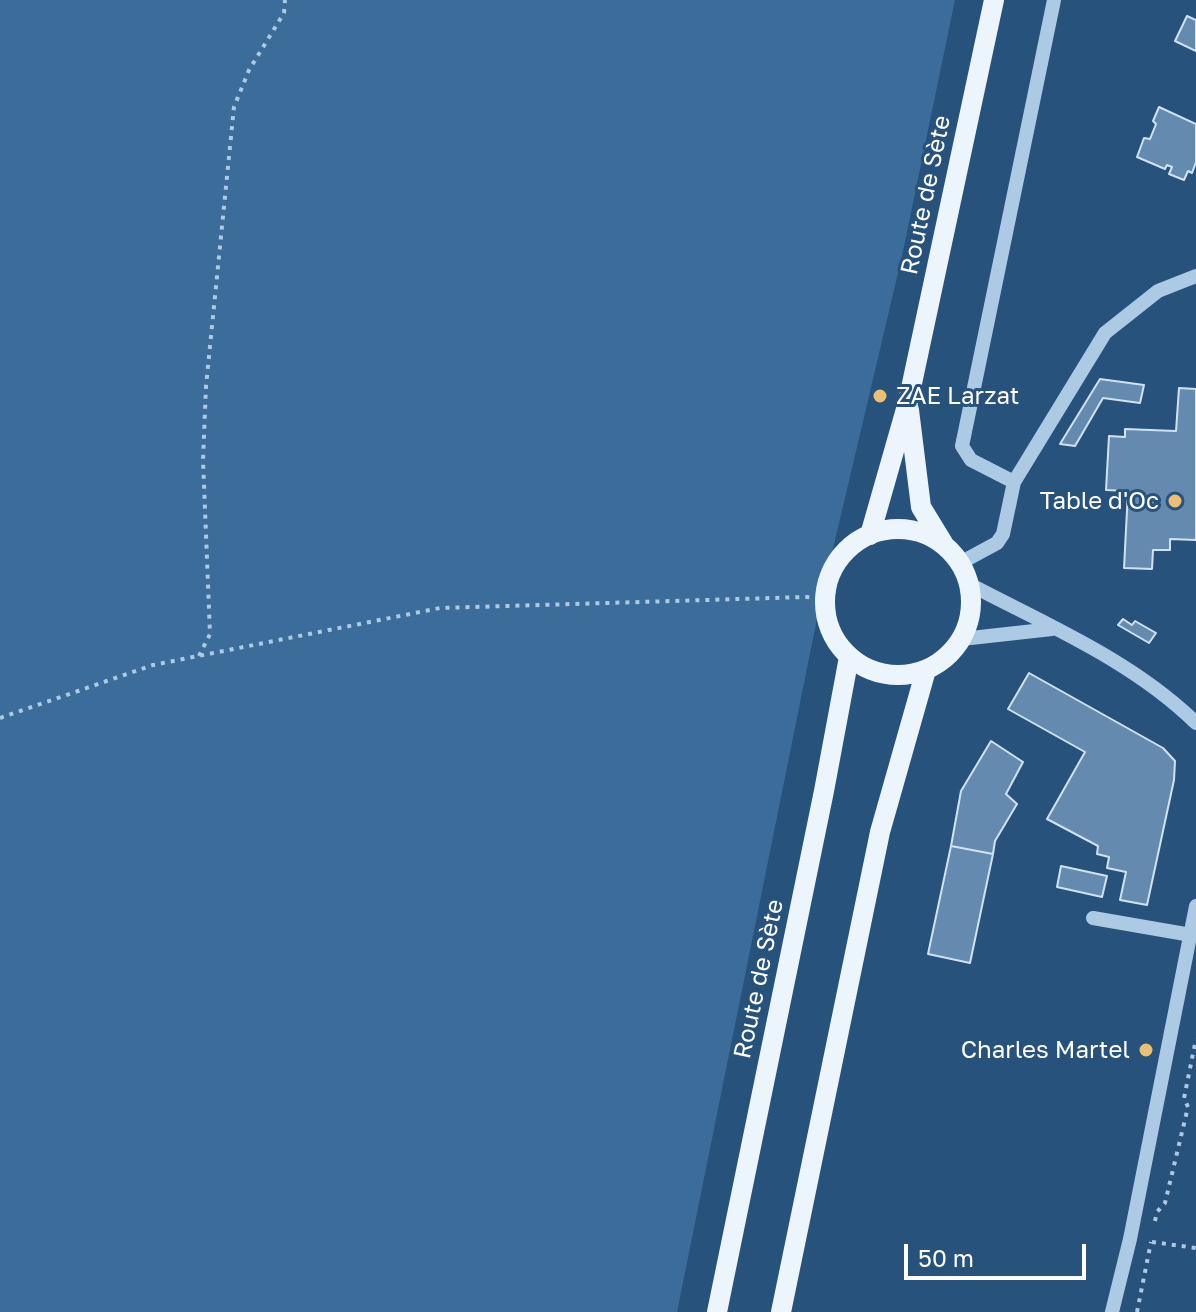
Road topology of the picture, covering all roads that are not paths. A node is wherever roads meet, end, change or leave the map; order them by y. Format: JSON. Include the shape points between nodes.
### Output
{"nodes":[{"id":1,"x":994,"y":0,"type":"edge"},
{"id":2,"x":1054,"y":0,"type":"edge"},
{"id":3,"x":1196,"y":276,"type":"edge"},
{"id":4,"x":908,"y":402,"type":"junction"},
{"id":5,"x":1014,"y":482,"type":"junction"},
{"id":6,"x":870,"y":535,"type":"junction"},
{"id":7,"x":945,"y":546,"type":"junction"},
{"id":8,"x":960,"y":563,"type":"junction"},
{"id":9,"x":969,"y":584,"type":"junction"},
{"id":10,"x":1053,"y":629,"type":"junction"},
{"id":11,"x":962,"y":639,"type":"junction"},
{"id":12,"x":849,"y":657,"type":"junction"},
{"id":13,"x":926,"y":670,"type":"junction"},
{"id":14,"x":1196,"y":723,"type":"edge"},
{"id":15,"x":1196,"y":906,"type":"edge"},
{"id":16,"x":1093,"y":918,"type":"dead end"},
{"id":17,"x":1191,"y":935,"type":"junction"},
{"id":18,"x":717,"y":1312,"type":"edge"},
{"id":19,"x":781,"y":1312,"type":"edge"},
{"id":20,"x":1112,"y":1312,"type":"edge"}],
"edges":[{"from":1,"to":4,"type":"main road","name":"Route de Sète"},
{"from":2,"to":5,"type":"street","via":[[962,446],[971,460]]},
{"from":3,"to":5,"type":"street","via":[[1158,291],[1105,333]]},
{"from":4,"to":6,"type":"main road","name":"Route de Sète"},
{"from":4,"to":7,"type":"main road","name":"Route de Sète","via":[[921,507]]},
{"from":5,"to":8,"type":"street","via":[[997,543]]},
{"from":6,"to":7,"type":"main road","name":"Route de Sète","via":[[909,530]]},
{"from":6,"to":12,"type":"main road","via":[[842,555],[825,599],[835,640]]},
{"from":7,"to":8,"type":"main road","name":"Route de Sète"},
{"from":8,"to":9,"type":"main road","name":"Route de Sète"},
{"from":9,"to":10,"type":"street"},
{"from":9,"to":11,"type":"main road","name":"Route de Sète","via":[[969,621]]},
{"from":10,"to":11,"type":"street"},
{"from":10,"to":14,"type":"street","via":[[1169,696]]},
{"from":11,"to":13,"type":"main road"},
{"from":12,"to":13,"type":"main road","via":[[886,675]]},
{"from":12,"to":18,"type":"main road","name":"Route de Sète"},
{"from":13,"to":19,"type":"main road","via":[[880,832]]},
{"from":15,"to":17,"type":"street"},
{"from":16,"to":17,"type":"street"},
{"from":17,"to":20,"type":"street"}]}
